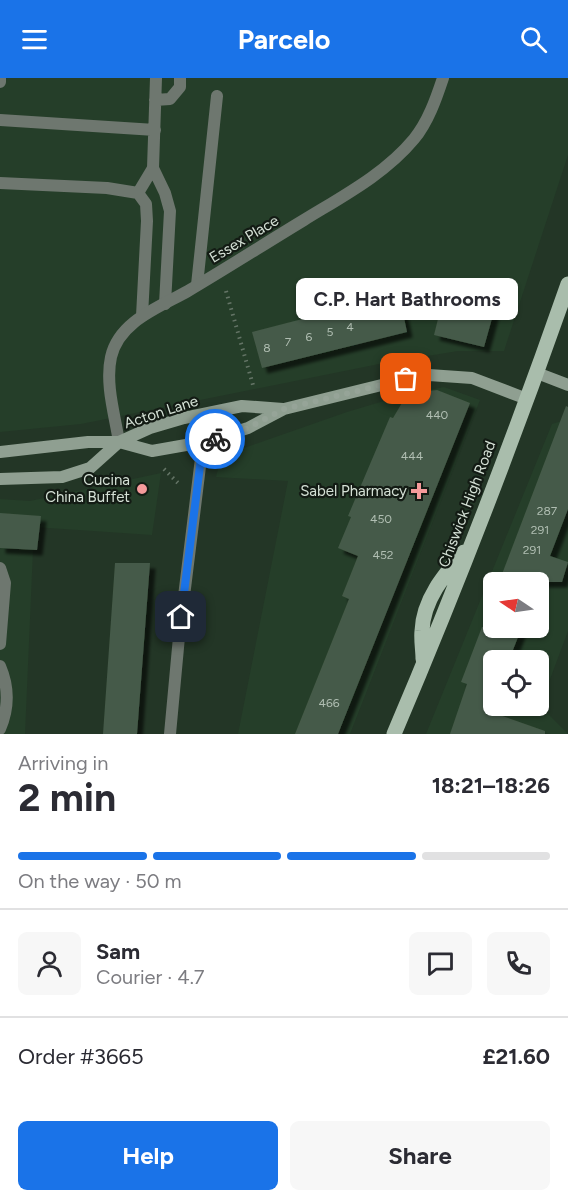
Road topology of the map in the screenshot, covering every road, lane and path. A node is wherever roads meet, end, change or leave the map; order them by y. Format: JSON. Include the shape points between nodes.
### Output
{"nodes":[{"id":1,"x":156,"y":78,"type":"edge"},
{"id":2,"x":180,"y":78,"type":"edge"},
{"id":3,"x":442,"y":78,"type":"edge"},
{"id":4,"x":218,"y":96,"type":"dead end"},
{"id":5,"x":155,"y":100,"type":"junction"},
{"id":6,"x":0,"y":120,"type":"edge"},
{"id":7,"x":155,"y":130,"type":"junction"},
{"id":8,"x":153,"y":168,"type":"junction"},
{"id":9,"x":0,"y":183,"type":"edge"},
{"id":10,"x":138,"y":193,"type":"junction"},
{"id":11,"x":220,"y":271,"type":"junction"},
{"id":12,"x":568,"y":284,"type":"edge"},
{"id":13,"x":197,"y":285,"type":"junction"},
{"id":14,"x":165,"y":304,"type":"junction"},
{"id":15,"x":142,"y":316,"type":"junction"},
{"id":16,"x":537,"y":373,"type":"junction"},
{"id":17,"x":253,"y":385,"type":"dead end"},
{"id":18,"x":568,"y":385,"type":"edge"},
{"id":19,"x":526,"y":399,"type":"junction"},
{"id":20,"x":284,"y":409,"type":"junction"},
{"id":21,"x":119,"y":442,"type":"junction"},
{"id":22,"x":203,"y":442,"type":"junction"},
{"id":23,"x":0,"y":452,"type":"edge"},
{"id":24,"x":0,"y":478,"type":"edge"},
{"id":25,"x":0,"y":568,"type":"edge"},
{"id":26,"x":0,"y":644,"type":"edge"},
{"id":27,"x":0,"y":666,"type":"edge"},
{"id":28,"x":0,"y":729,"type":"edge"},
{"id":29,"x":170,"y":734,"type":"edge"},
{"id":30,"x":394,"y":734,"type":"edge"}],
"edges":[{"from":1,"to":5,"type":"street"},
{"from":2,"to":5,"type":"street","via":[[180,87],[170,99]]},
{"from":3,"to":11,"type":"street","name":"Essex Place","via":[[435,102],[416,137],[390,164]]},
{"from":4,"to":13,"type":"street"},
{"from":5,"to":7,"type":"street"},
{"from":6,"to":7,"type":"street"},
{"from":7,"to":8,"type":"street"},
{"from":8,"to":10,"type":"street"},
{"from":8,"to":14,"type":"street","via":[[170,211]]},
{"from":9,"to":10,"type":"street"},
{"from":10,"to":15,"type":"street","via":[[146,204],[147,221]]},
{"from":11,"to":13,"type":"street","name":"Essex Place"},
{"from":11,"to":17,"type":"path"},
{"from":12,"to":16,"type":"main road","name":"Chiswick High Road"},
{"from":13,"to":14,"type":"street","name":"Essex Place"},
{"from":14,"to":15,"type":"street","name":"Essex Place"},
{"from":15,"to":21,"type":"street","name":"Essex Place","via":[[121,336],[111,356],[110,384]]},
{"from":16,"to":18,"type":"main road"},
{"from":16,"to":19,"type":"main road","name":"Chiswick High Road"},
{"from":19,"to":20,"type":"main road","name":"Acton Lane","via":[[472,378],[429,375]]},
{"from":19,"to":30,"type":"main road","name":"Chiswick High Road","via":[[472,543],[436,587],[425,612],[423,665]]},
{"from":20,"to":21,"type":"main road","name":"Acton Lane","via":[[222,409],[150,428]]},
{"from":20,"to":22,"type":"main road","name":"Acton Lane","via":[[248,428]]},
{"from":21,"to":22,"type":"main road","name":"Acton Lane","via":[[152,450]]},
{"from":21,"to":23,"type":"main road","name":"Acton Lane"},
{"from":21,"to":24,"type":"main road","name":"Acton Lane","via":[[90,468],[62,477]]},
{"from":22,"to":29,"type":"street"},
{"from":25,"to":26,"type":"street","via":[[5,583]]},
{"from":27,"to":28,"type":"street","via":[[7,683]]}]}
